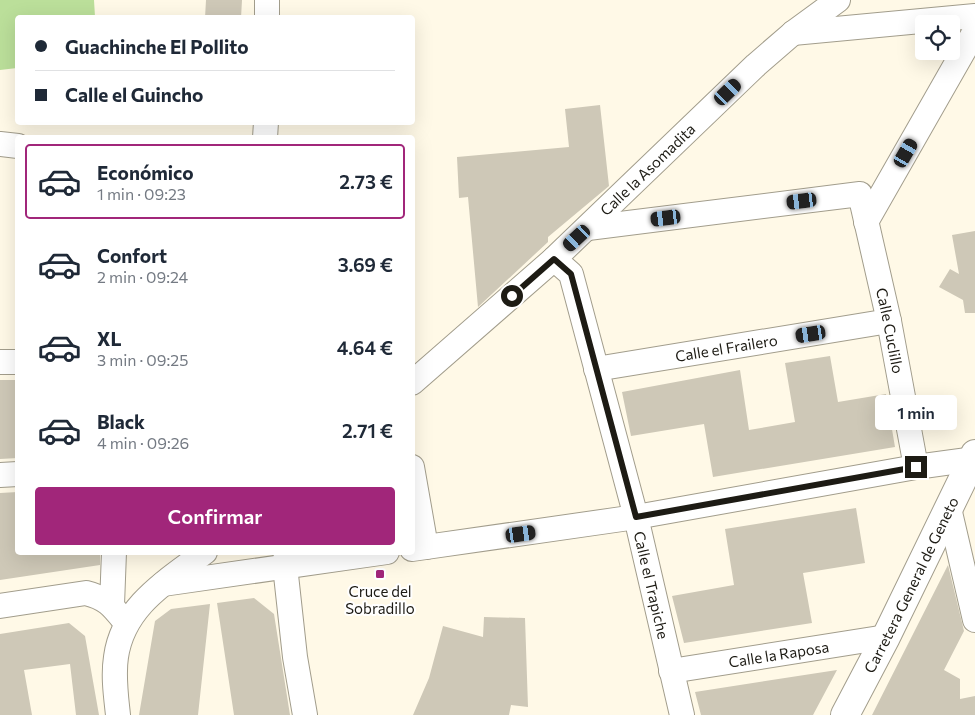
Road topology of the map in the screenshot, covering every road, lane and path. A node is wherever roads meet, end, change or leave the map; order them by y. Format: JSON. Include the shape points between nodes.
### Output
{"nodes":[{"id":1,"x":267,"y":0,"type":"edge"},
{"id":2,"x":838,"y":0,"type":"edge"},
{"id":3,"x":267,"y":15,"type":"edge"},
{"id":4,"x":975,"y":16,"type":"edge"},
{"id":5,"x":975,"y":31,"type":"edge"},
{"id":6,"x":792,"y":33,"type":"junction"},
{"id":7,"x":0,"y":144,"type":"edge"},
{"id":8,"x":15,"y":146,"type":"edge"},
{"id":9,"x":866,"y":222,"type":"junction"},
{"id":10,"x":588,"y":228,"type":"junction"},
{"id":11,"x":554,"y":259,"type":"junction"},
{"id":12,"x":889,"y":321,"type":"junction"},
{"id":13,"x":0,"y":362,"type":"edge"},
{"id":14,"x":15,"y":362,"type":"edge"},
{"id":15,"x":596,"y":369,"type":"junction"},
{"id":16,"x":415,"y":380,"type":"edge"},
{"id":17,"x":974,"y":457,"type":"edge"},
{"id":18,"x":916,"y":467,"type":"junction"},
{"id":19,"x":15,"y":474,"type":"edge"},
{"id":20,"x":0,"y":475,"type":"edge"},
{"id":21,"x":415,"y":502,"type":"edge"},
{"id":22,"x":949,"y":508,"type":"junction"},
{"id":23,"x":636,"y":517,"type":"junction"},
{"id":24,"x":419,"y":548,"type":"edge"},
{"id":25,"x":114,"y":555,"type":"edge"},
{"id":26,"x":201,"y":555,"type":"edge"},
{"id":27,"x":344,"y":555,"type":"edge"},
{"id":28,"x":286,"y":559,"type":"edge"},
{"id":29,"x":163,"y":584,"type":"junction"},
{"id":30,"x":0,"y":606,"type":"edge"},
{"id":31,"x":119,"y":614,"type":"junction"},
{"id":32,"x":975,"y":620,"type":"edge"},
{"id":33,"x":886,"y":637,"type":"junction"},
{"id":34,"x":671,"y":671,"type":"junction"},
{"id":35,"x":118,"y":715,"type":"edge"},
{"id":36,"x":305,"y":715,"type":"edge"},
{"id":37,"x":682,"y":715,"type":"edge"},
{"id":38,"x":845,"y":715,"type":"edge"}],
"edges":[{"from":1,"to":3,"type":"street"},
{"from":2,"to":6,"type":"street","name":"Calle la Asomadita"},
{"from":4,"to":6,"type":"street"},
{"from":5,"to":9,"type":"street"},
{"from":6,"to":10,"type":"street","name":"Calle la Asomadita"},
{"from":7,"to":8,"type":"street"},
{"from":9,"to":10,"type":"street","name":"Calle Cuclillo","via":[[860,194]]},
{"from":9,"to":12,"type":"street","name":"Calle Cuclillo"},
{"from":10,"to":11,"type":"street","name":"Calle la Asomadita"},
{"from":11,"to":15,"type":"street","name":"Calle el Trapiche","via":[[571,274]]},
{"from":11,"to":16,"type":"street","name":"Calle la Asomadita"},
{"from":12,"to":15,"type":"street","name":"Calle el Frailero"},
{"from":12,"to":18,"type":"street","name":"Calle Cuclillo"},
{"from":13,"to":14,"type":"street"},
{"from":15,"to":23,"type":"street","name":"Calle el Trapiche"},
{"from":17,"to":18,"type":"street"},
{"from":17,"to":22,"type":"main road","name":"Carretera General de Geneto"},
{"from":18,"to":23,"type":"street"},
{"from":19,"to":20,"type":"street"},
{"from":21,"to":24,"type":"street"},
{"from":22,"to":32,"type":"street"},
{"from":22,"to":33,"type":"main road","name":"Carretera General de Geneto"},
{"from":23,"to":24,"type":"street"},
{"from":23,"to":34,"type":"street","name":"Calle el Trapiche"},
{"from":25,"to":31,"type":"street"},
{"from":26,"to":29,"type":"street"},
{"from":27,"to":28,"type":"street"},
{"from":28,"to":29,"type":"street"},
{"from":28,"to":36,"type":"street","via":[[295,656]]},
{"from":29,"to":31,"type":"street","via":[[143,602]]},
{"from":30,"to":31,"type":"street","via":[[86,593],[98,596]]},
{"from":31,"to":35,"type":"street","via":[[116,658]]},
{"from":33,"to":34,"type":"street","name":"Calle la Raposa"},
{"from":33,"to":38,"type":"main road","name":"Carretera General de Geneto"},
{"from":34,"to":37,"type":"street","name":"Calle el Trapiche"}]}
